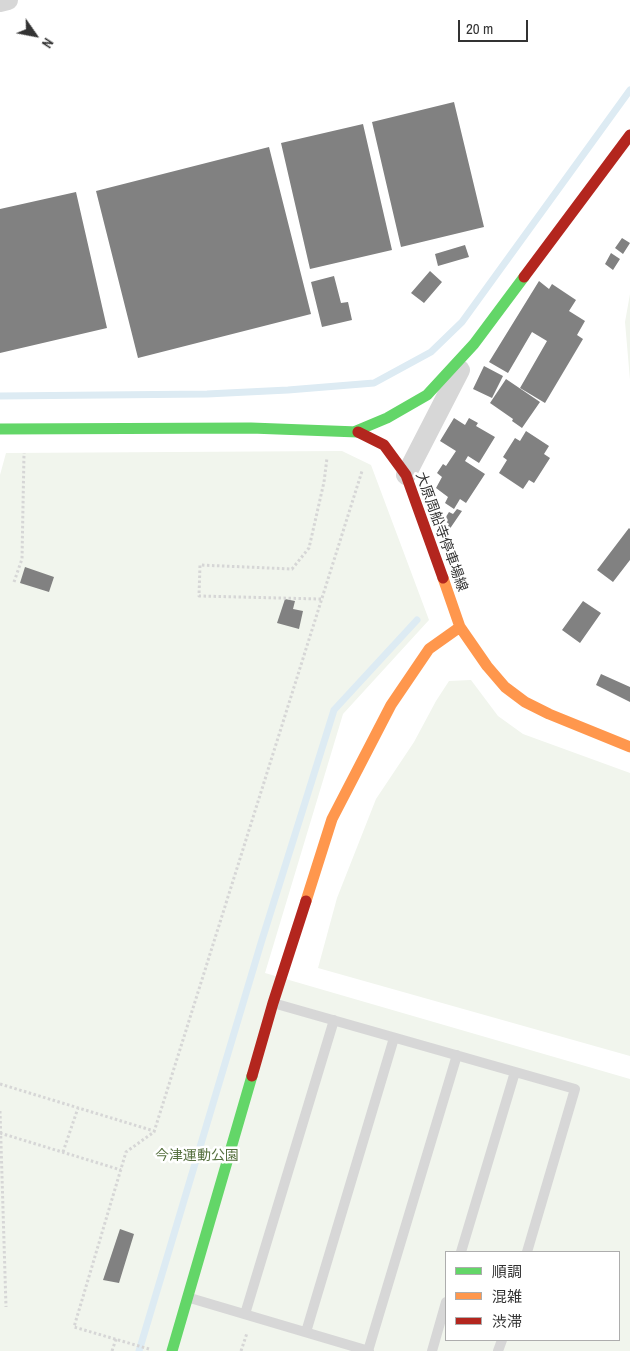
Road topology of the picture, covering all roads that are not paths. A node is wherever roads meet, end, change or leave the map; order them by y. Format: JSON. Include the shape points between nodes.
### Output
{"nodes":[{"id":1,"x":8,"y":0,"type":"edge"},
{"id":2,"x":0,"y":2,"type":"edge"},
{"id":3,"x":630,"y":135,"type":"edge"},
{"id":4,"x":474,"y":344,"type":"junction"},
{"id":5,"x":0,"y":430,"type":"edge"},
{"id":6,"x":356,"y":430,"type":"junction"},
{"id":7,"x":406,"y":475,"type":"junction"},
{"id":8,"x":460,"y":627,"type":"junction"},
{"id":9,"x":630,"y":747,"type":"edge"},
{"id":10,"x":273,"y":1003,"type":"junction"},
{"id":11,"x":334,"y":1020,"type":"junction"},
{"id":12,"x":394,"y":1038,"type":"junction"},
{"id":13,"x":457,"y":1056,"type":"junction"},
{"id":14,"x":515,"y":1072,"type":"junction"},
{"id":15,"x":461,"y":1251,"type":"edge"},
{"id":16,"x":527,"y":1251,"type":"edge"},
{"id":17,"x":189,"y":1297,"type":"junction"},
{"id":18,"x":445,"y":1306,"type":"edge"},
{"id":19,"x":245,"y":1314,"type":"junction"},
{"id":20,"x":306,"y":1332,"type":"junction"},
{"id":21,"x":172,"y":1351,"type":"edge"},
{"id":22,"x":369,"y":1351,"type":"edge"},
{"id":23,"x":432,"y":1351,"type":"edge"}],
"edges":[{"from":1,"to":2,"type":"street"},
{"from":3,"to":4,"type":"street"},
{"from":4,"to":6,"type":"street","via":[[427,395],[387,418]]},
{"from":4,"to":7,"type":"street"},
{"from":5,"to":6,"type":"street","name":"大原周船寺停車場線"},
{"from":6,"to":7,"type":"street","name":"大原周船寺停車場線","via":[[384,445]]},
{"from":7,"to":8,"type":"street","name":"大原周船寺停車場線"},
{"from":8,"to":9,"type":"street","name":"大原周船寺停車場線","via":[[505,687],[525,702]]},
{"from":8,"to":10,"type":"street","via":[[429,649],[391,705],[332,819]]},
{"from":10,"to":11,"type":"lane"},
{"from":10,"to":17,"type":"street"},
{"from":11,"to":12,"type":"lane"},
{"from":11,"to":19,"type":"lane"},
{"from":12,"to":13,"type":"lane"},
{"from":12,"to":20,"type":"lane"},
{"from":13,"to":14,"type":"lane"},
{"from":13,"to":22,"type":"lane"},
{"from":14,"to":15,"type":"lane"},
{"from":14,"to":16,"type":"lane","via":[[575,1089]]},
{"from":17,"to":19,"type":"lane"},
{"from":17,"to":21,"type":"street"},
{"from":18,"to":23,"type":"lane"},
{"from":19,"to":20,"type":"lane"},
{"from":20,"to":22,"type":"lane"}]}
